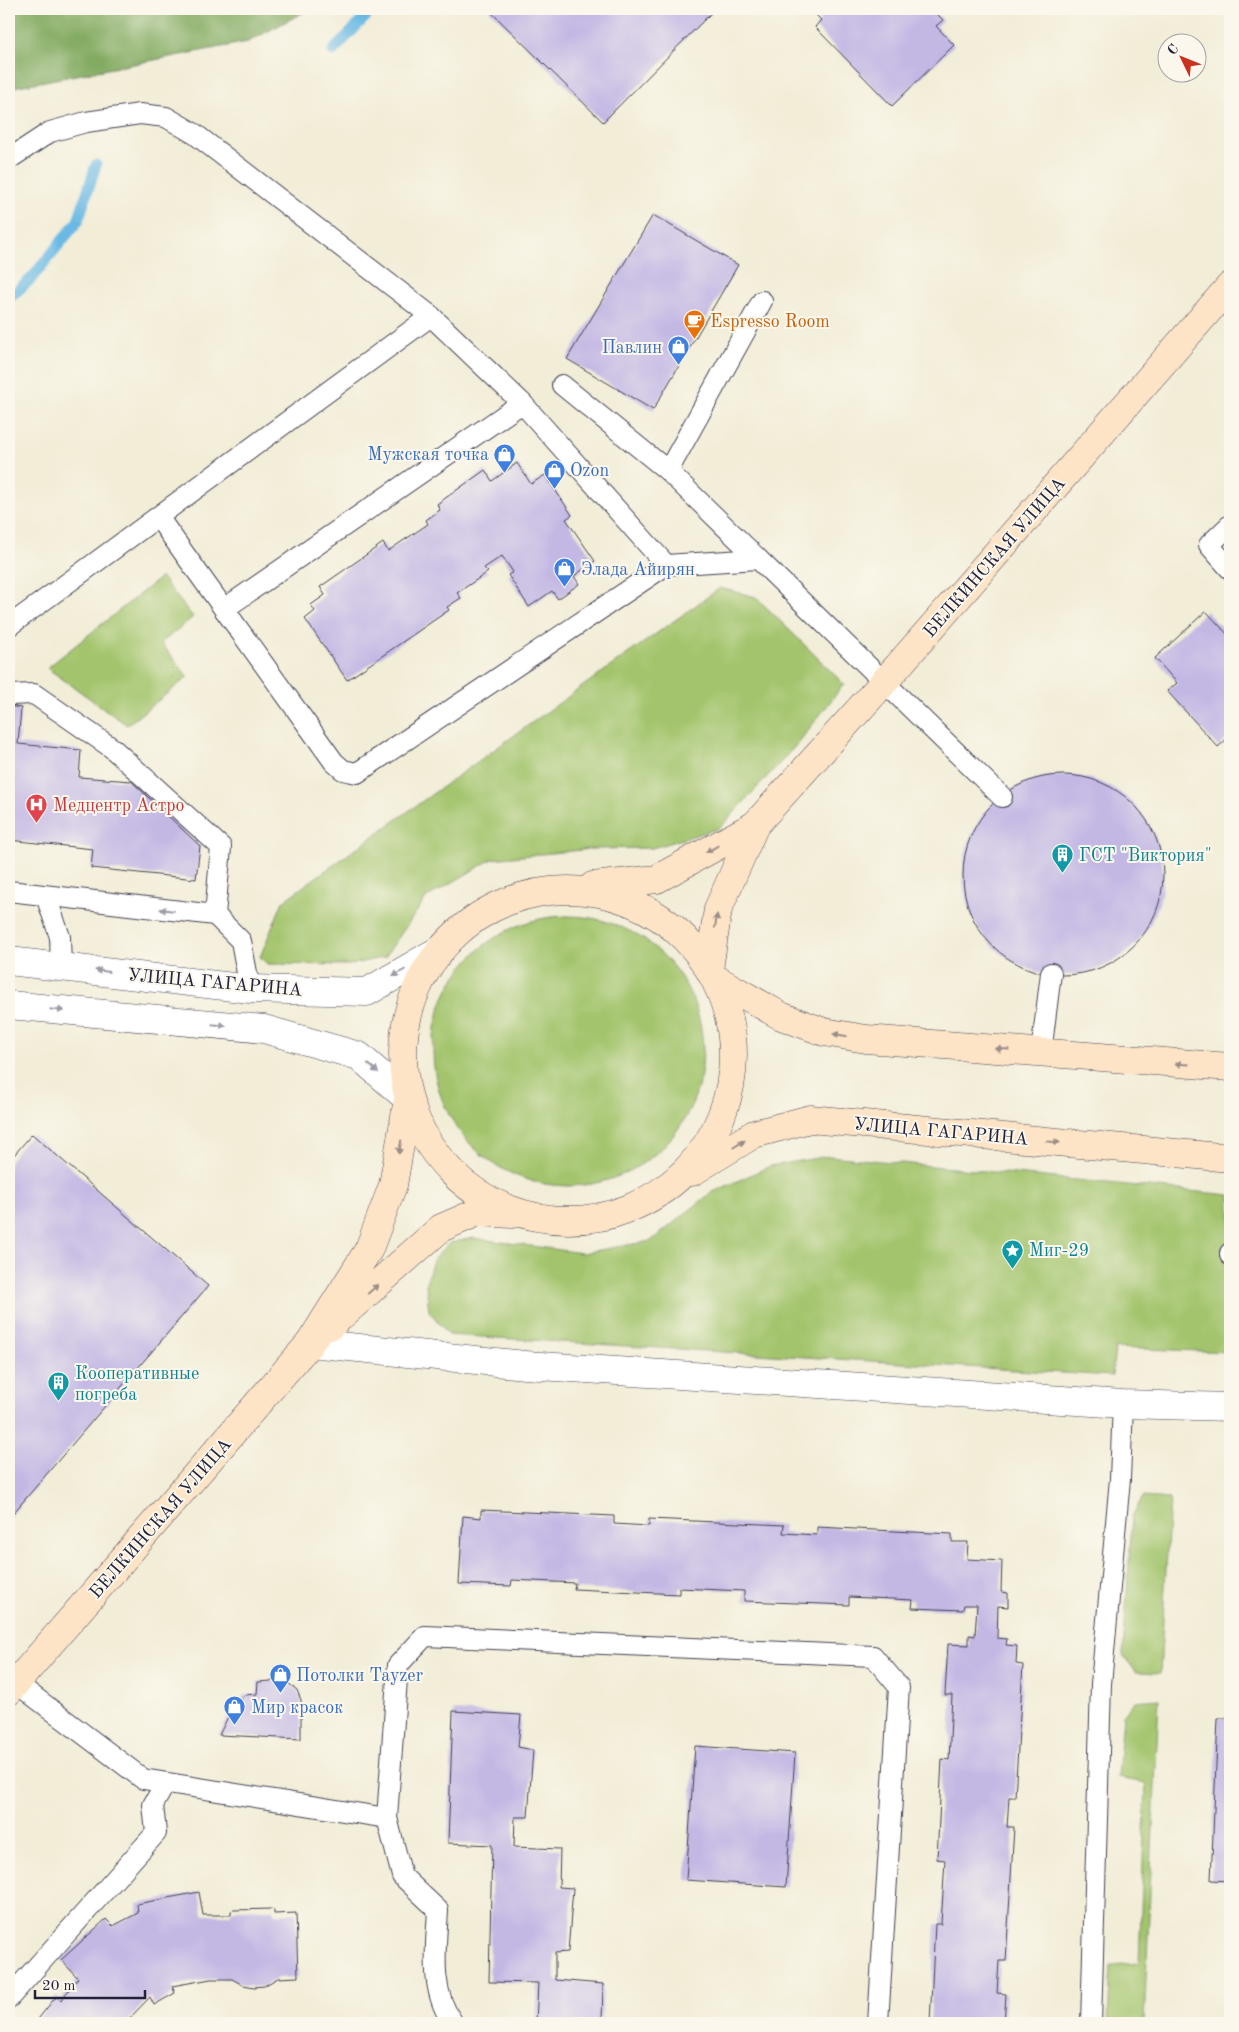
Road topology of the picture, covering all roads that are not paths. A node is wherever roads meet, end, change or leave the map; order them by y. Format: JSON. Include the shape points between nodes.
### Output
{"nodes":[{"id":1,"x":9,"y":159,"type":"edge"},
{"id":2,"x":1230,"y":286,"type":"edge"},
{"id":3,"x":762,"y":301,"type":"dead end"},
{"id":4,"x":431,"y":316,"type":"junction"},
{"id":5,"x":562,"y":384,"type":"dead end"},
{"id":6,"x":522,"y":403,"type":"junction"},
{"id":7,"x":668,"y":471,"type":"junction"},
{"id":8,"x":158,"y":517,"type":"junction"},
{"id":9,"x":1230,"y":525,"type":"edge"},
{"id":10,"x":758,"y":560,"type":"junction"},
{"id":11,"x":666,"y":565,"type":"junction"},
{"id":12,"x":1230,"y":569,"type":"edge"},
{"id":13,"x":224,"y":609,"type":"junction"},
{"id":14,"x":9,"y":626,"type":"edge"},
{"id":15,"x":884,"y":682,"type":"junction"},
{"id":16,"x":9,"y":695,"type":"edge"},
{"id":17,"x":1002,"y":797,"type":"dead end"},
{"id":18,"x":755,"y":825,"type":"junction"},
{"id":19,"x":555,"y":890,"type":"junction"},
{"id":20,"x":9,"y":891,"type":"edge"},
{"id":21,"x":46,"y":896,"type":"junction"},
{"id":22,"x":215,"y":915,"type":"junction"},
{"id":23,"x":441,"y":949,"type":"junction"},
{"id":24,"x":9,"y":961,"type":"edge"},
{"id":25,"x":60,"y":967,"type":"junction"},
{"id":26,"x":1051,"y":973,"type":"dead end"},
{"id":27,"x":712,"y":974,"type":"junction"},
{"id":28,"x":250,"y":989,"type":"junction"},
{"id":29,"x":9,"y":1005,"type":"edge"},
{"id":30,"x":1041,"y":1052,"type":"junction"},
{"id":31,"x":1230,"y":1067,"type":"edge"},
{"id":32,"x":408,"y":1099,"type":"junction"},
{"id":33,"x":1230,"y":1158,"type":"edge"},
{"id":34,"x":667,"y":1188,"type":"junction"},
{"id":35,"x":529,"y":1216,"type":"junction"},
{"id":36,"x":310,"y":1344,"type":"junction"},
{"id":37,"x":1123,"y":1404,"type":"junction"},
{"id":38,"x":1230,"y":1407,"type":"edge"},
{"id":39,"x":12,"y":1687,"type":"edge"},
{"id":40,"x":165,"y":1784,"type":"junction"},
{"id":41,"x":387,"y":1818,"type":"junction"},
{"id":42,"x":9,"y":1998,"type":"edge"},
{"id":43,"x":453,"y":2023,"type":"edge"},
{"id":44,"x":878,"y":2023,"type":"edge"},
{"id":45,"x":1091,"y":2023,"type":"edge"}],
"edges":[{"from":1,"to":4,"type":"lane","via":[[50,132],[86,122],[140,114],[166,117],[195,134]]},
{"from":2,"to":15,"type":"main road","name":"БЕЛКИНСКАЯ УЛИЦА"},
{"from":3,"to":7,"type":"lane"},
{"from":4,"to":6,"type":"lane"},
{"from":4,"to":8,"type":"lane"},
{"from":5,"to":7,"type":"lane"},
{"from":6,"to":11,"type":"lane"},
{"from":6,"to":13,"type":"lane"},
{"from":7,"to":10,"type":"lane"},
{"from":8,"to":13,"type":"lane"},
{"from":8,"to":14,"type":"lane"},
{"from":9,"to":12,"type":"lane","via":[[1209,545]]},
{"from":10,"to":11,"type":"lane"},
{"from":10,"to":15,"type":"lane"},
{"from":11,"to":13,"type":"lane","via":[[357,772],[343,770],[334,762]]},
{"from":15,"to":17,"type":"lane"},
{"from":15,"to":18,"type":"main road","name":"БЕЛКИНСКАЯ УЛИЦА"},
{"from":16,"to":22,"type":"lane","via":[[34,694],[112,748],[221,847]]},
{"from":18,"to":19,"type":"main road","name":"БЕЛКИНСКАЯ УЛИЦА","one_way":true,"via":[[656,879]]},
{"from":27,"to":18,"type":"main road","name":"БЕЛКИНСКАЯ УЛИЦА","one_way":true,"via":[[718,909]]},
{"from":19,"to":23,"type":"main road","via":[[512,899],[473,919]]},
{"from":19,"to":27,"type":"main road","via":[[604,893],[649,910],[688,940]]},
{"from":20,"to":21,"type":"lane"},
{"from":22,"to":21,"type":"lane","one_way":true},
{"from":21,"to":25,"type":"lane","via":[[60,937]]},
{"from":22,"to":28,"type":"lane","via":[[242,941]]},
{"from":23,"to":28,"type":"street","name":"УЛИЦА ГАГАРИНА","one_way":true,"via":[[367,992]]},
{"from":23,"to":32,"type":"main road","via":[[419,982],[406,1020],[403,1060]]},
{"from":24,"to":25,"type":"street","name":"УЛИЦА ГАГАРИНА"},
{"from":28,"to":25,"type":"street","name":"УЛИЦА ГАГАРИНА","one_way":true},
{"from":26,"to":30,"type":"lane"},
{"from":30,"to":27,"type":"main road","one_way":true,"via":[[866,1039],[824,1032],[781,1016]]},
{"from":27,"to":34,"type":"main road","via":[[733,1035],[730,1092],[707,1145]]},
{"from":29,"to":32,"type":"street","one_way":true,"via":[[264,1029],[359,1056]]},
{"from":31,"to":30,"type":"main road","one_way":true},
{"from":32,"to":35,"type":"main road","via":[[426,1139],[453,1174],[488,1200]]},
{"from":32,"to":36,"type":"main road","name":"БЕЛКИНСКАЯ УЛИЦА","one_way":true,"via":[[393,1185],[368,1248]]},
{"from":34,"to":33,"type":"main road","name":"УЛИЦА ГАГАРИНА","one_way":true,"via":[[754,1134],[810,1119]]},
{"from":34,"to":35,"type":"main road","name":"УЛИЦА ГАГАРИНА","via":[[625,1211],[606,1215],[577,1220]]},
{"from":36,"to":35,"type":"main road","name":"БЕЛКИНСКАЯ УЛИЦА","one_way":true,"via":[[442,1228],[478,1212]]},
{"from":36,"to":37,"type":"street","via":[[535,1366]]},
{"from":36,"to":39,"type":"main road","name":"БЕЛКИНСКАЯ УЛИЦА"},
{"from":37,"to":38,"type":"street"},
{"from":37,"to":45,"type":"lane","via":[[1120,1479],[1101,1684]]},
{"from":39,"to":40,"type":"lane","via":[[143,1779]]},
{"from":40,"to":41,"type":"lane"},
{"from":40,"to":42,"type":"lane","via":[[153,1805],[156,1833]]},
{"from":41,"to":43,"type":"lane","via":[[402,1876],[438,1910],[434,1973],[443,2010]]},
{"from":41,"to":44,"type":"lane","via":[[398,1665],[424,1636],[873,1656],[899,1687]]}]}
